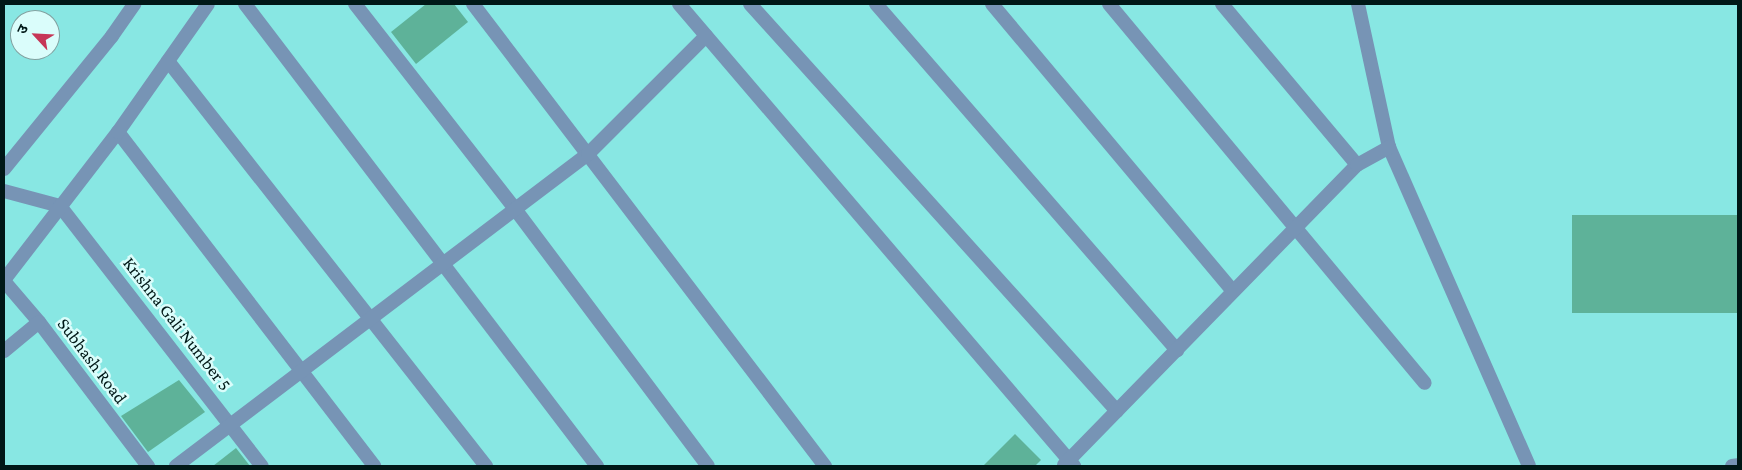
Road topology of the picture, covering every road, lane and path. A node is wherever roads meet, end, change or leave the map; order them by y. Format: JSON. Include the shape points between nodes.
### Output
{"nodes":[{"id":1,"x":134,"y":4,"type":"edge"},
{"id":2,"x":208,"y":4,"type":"edge"},
{"id":3,"x":245,"y":4,"type":"edge"},
{"id":4,"x":355,"y":4,"type":"edge"},
{"id":5,"x":473,"y":4,"type":"edge"},
{"id":6,"x":679,"y":4,"type":"edge"},
{"id":7,"x":750,"y":4,"type":"edge"},
{"id":8,"x":876,"y":4,"type":"edge"},
{"id":9,"x":992,"y":4,"type":"edge"},
{"id":10,"x":1109,"y":4,"type":"edge"},
{"id":11,"x":1222,"y":4,"type":"edge"},
{"id":12,"x":1358,"y":4,"type":"edge"},
{"id":13,"x":706,"y":36,"type":"junction"},
{"id":14,"x":168,"y":61,"type":"junction"},
{"id":15,"x":118,"y":132,"type":"junction"},
{"id":16,"x":1389,"y":147,"type":"junction"},
{"id":17,"x":588,"y":154,"type":"junction"},
{"id":18,"x":1357,"y":165,"type":"junction"},
{"id":19,"x":4,"y":169,"type":"edge"},
{"id":20,"x":4,"y":191,"type":"edge"},
{"id":21,"x":60,"y":206,"type":"junction"},
{"id":22,"x":516,"y":209,"type":"junction"},
{"id":23,"x":1297,"y":226,"type":"junction"},
{"id":24,"x":444,"y":263,"type":"junction"},
{"id":25,"x":4,"y":281,"type":"edge"},
{"id":26,"x":1233,"y":290,"type":"junction"},
{"id":27,"x":369,"y":317,"type":"junction"},
{"id":28,"x":39,"y":322,"type":"junction"},
{"id":29,"x":1177,"y":350,"type":"junction"},
{"id":30,"x":4,"y":351,"type":"edge"},
{"id":31,"x":302,"y":371,"type":"junction"},
{"id":32,"x":1426,"y":383,"type":"dead end"},
{"id":33,"x":1117,"y":411,"type":"junction"},
{"id":34,"x":233,"y":426,"type":"junction"},
{"id":35,"x":1069,"y":464,"type":"edge"},
{"id":36,"x":1738,"y":465,"type":"edge"},
{"id":37,"x":148,"y":466,"type":"edge"},
{"id":38,"x":176,"y":466,"type":"edge"},
{"id":39,"x":262,"y":466,"type":"edge"},
{"id":40,"x":374,"y":466,"type":"edge"},
{"id":41,"x":486,"y":466,"type":"edge"},
{"id":42,"x":597,"y":466,"type":"edge"},
{"id":43,"x":708,"y":466,"type":"edge"},
{"id":44,"x":825,"y":466,"type":"edge"},
{"id":45,"x":1530,"y":466,"type":"edge"},
{"id":46,"x":1732,"y":466,"type":"edge"}],
"edges":[{"from":1,"to":19,"type":"street","via":[[112,36]]},
{"from":2,"to":14,"type":"street"},
{"from":3,"to":24,"type":"street"},
{"from":4,"to":22,"type":"street"},
{"from":5,"to":17,"type":"street"},
{"from":6,"to":13,"type":"street"},
{"from":7,"to":33,"type":"street"},
{"from":8,"to":29,"type":"street"},
{"from":9,"to":26,"type":"street"},
{"from":10,"to":23,"type":"street"},
{"from":11,"to":18,"type":"street"},
{"from":12,"to":16,"type":"street"},
{"from":13,"to":17,"type":"street"},
{"from":13,"to":35,"type":"street"},
{"from":14,"to":15,"type":"street"},
{"from":14,"to":27,"type":"street"},
{"from":15,"to":21,"type":"street"},
{"from":15,"to":31,"type":"street"},
{"from":16,"to":18,"type":"street"},
{"from":16,"to":45,"type":"street"},
{"from":17,"to":22,"type":"street"},
{"from":17,"to":44,"type":"street"},
{"from":18,"to":23,"type":"street"},
{"from":20,"to":21,"type":"street"},
{"from":21,"to":25,"type":"street"},
{"from":21,"to":34,"type":"street","name":"Krishna Gali Number 5"},
{"from":22,"to":24,"type":"street"},
{"from":22,"to":43,"type":"street"},
{"from":23,"to":26,"type":"street"},
{"from":23,"to":32,"type":"street"},
{"from":24,"to":27,"type":"street"},
{"from":24,"to":42,"type":"street"},
{"from":25,"to":28,"type":"street","name":"Subhash Road"},
{"from":26,"to":29,"type":"street"},
{"from":27,"to":31,"type":"street"},
{"from":27,"to":41,"type":"street"},
{"from":28,"to":30,"type":"street"},
{"from":28,"to":37,"type":"street","name":"Subhash Road"},
{"from":29,"to":33,"type":"street"},
{"from":31,"to":34,"type":"street"},
{"from":31,"to":40,"type":"street"},
{"from":33,"to":35,"type":"street"},
{"from":34,"to":38,"type":"street"},
{"from":34,"to":39,"type":"street","name":"Krishna Gali Number 5"},
{"from":36,"to":46,"type":"street"}]}
